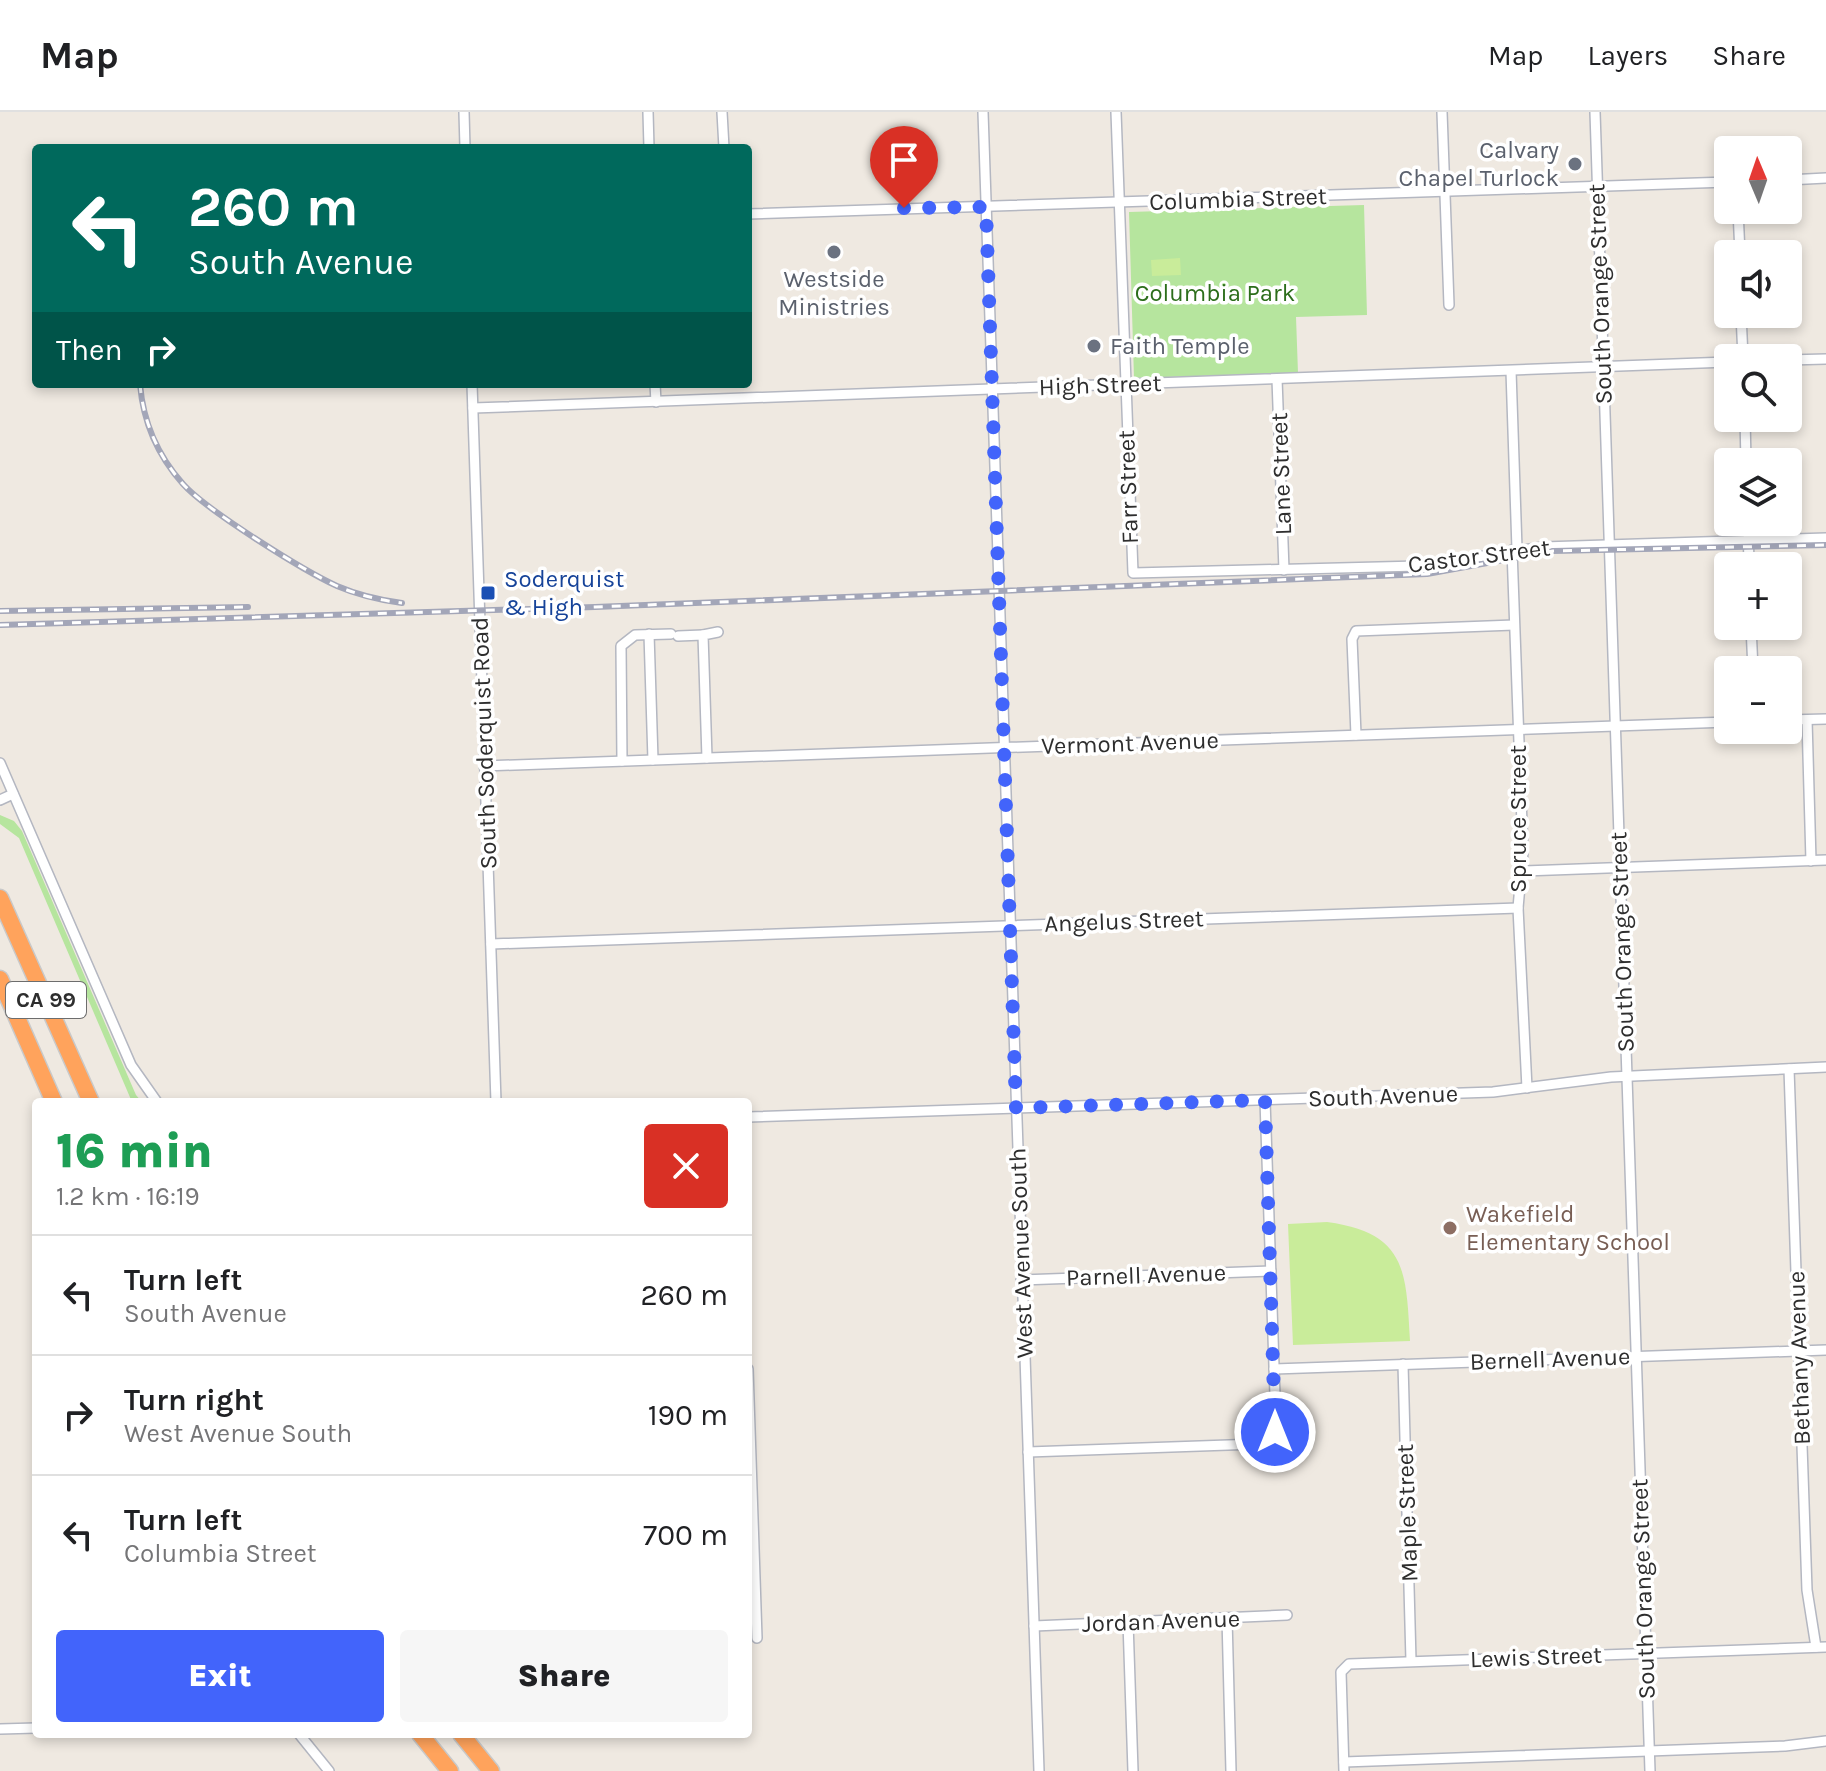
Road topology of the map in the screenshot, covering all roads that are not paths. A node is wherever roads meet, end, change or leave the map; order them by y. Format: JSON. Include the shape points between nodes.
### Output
{"nodes":[{"id":1,"x":464,"y":112,"type":"edge"},
{"id":2,"x":648,"y":112,"type":"edge"},
{"id":3,"x":722,"y":112,"type":"edge"},
{"id":4,"x":983,"y":112,"type":"edge"},
{"id":5,"x":1116,"y":112,"type":"edge"},
{"id":6,"x":1442,"y":112,"type":"edge"},
{"id":7,"x":1595,"y":112,"type":"edge"},
{"id":8,"x":465,"y":144,"type":"edge"},
{"id":9,"x":649,"y":144,"type":"edge"},
{"id":10,"x":724,"y":144,"type":"edge"},
{"id":11,"x":1826,"y":178,"type":"edge"},
{"id":12,"x":1802,"y":179,"type":"edge"},
{"id":13,"x":1714,"y":182,"type":"edge"},
{"id":14,"x":1597,"y":186,"type":"junction"},
{"id":15,"x":1445,"y":192,"type":"junction"},
{"id":16,"x":1119,"y":204,"type":"junction"},
{"id":17,"x":986,"y":207,"type":"junction"},
{"id":18,"x":752,"y":214,"type":"edge"},
{"id":19,"x":1449,"y":305,"type":"dead end"},
{"id":20,"x":1826,"y":359,"type":"edge"},
{"id":21,"x":1802,"y":360,"type":"edge"},
{"id":22,"x":1714,"y":362,"type":"edge"},
{"id":23,"x":1602,"y":366,"type":"junction"},
{"id":24,"x":1511,"y":371,"type":"junction"},
{"id":25,"x":1277,"y":379,"type":"junction"},
{"id":26,"x":1124,"y":384,"type":"junction"},
{"id":27,"x":472,"y":388,"type":"edge"},
{"id":28,"x":655,"y":388,"type":"edge"},
{"id":29,"x":992,"y":388,"type":"junction"},
{"id":30,"x":656,"y":402,"type":"junction"},
{"id":31,"x":473,"y":408,"type":"junction"},
{"id":32,"x":1749,"y":536,"type":"edge"},
{"id":33,"x":1826,"y":538,"type":"edge"},
{"id":34,"x":1749,"y":540,"type":"junction"},
{"id":35,"x":1609,"y":545,"type":"junction"},
{"id":36,"x":1515,"y":550,"type":"junction"},
{"id":37,"x":1749,"y":552,"type":"edge"},
{"id":38,"x":1284,"y":570,"type":"junction"},
{"id":39,"x":1133,"y":573,"type":"joint"},
{"id":40,"x":1514,"y":625,"type":"junction"},
{"id":41,"x":718,"y":632,"type":"dead end"},
{"id":42,"x":649,"y":634,"type":"junction"},
{"id":43,"x":703,"y":635,"type":"junction"},
{"id":44,"x":1826,"y":719,"type":"edge"},
{"id":45,"x":1802,"y":720,"type":"edge"},
{"id":46,"x":1807,"y":720,"type":"junction"},
{"id":47,"x":1714,"y":722,"type":"edge"},
{"id":48,"x":1615,"y":726,"type":"junction"},
{"id":49,"x":1518,"y":730,"type":"junction"},
{"id":50,"x":1356,"y":735,"type":"junction"},
{"id":51,"x":1004,"y":748,"type":"junction"},
{"id":52,"x":707,"y":758,"type":"junction"},
{"id":53,"x":653,"y":760,"type":"junction"},
{"id":54,"x":622,"y":761,"type":"junction"},
{"id":55,"x":0,"y":763,"type":"edge"},
{"id":56,"x":484,"y":766,"type":"junction"},
{"id":57,"x":13,"y":794,"type":"junction"},
{"id":58,"x":0,"y":800,"type":"edge"},
{"id":59,"x":1826,"y":860,"type":"edge"},
{"id":60,"x":1811,"y":861,"type":"junction"},
{"id":61,"x":1620,"y":868,"type":"junction"},
{"id":62,"x":1522,"y":871,"type":"junction"},
{"id":63,"x":0,"y":898,"type":"edge"},
{"id":64,"x":1518,"y":908,"type":"junction"},
{"id":65,"x":1010,"y":925,"type":"junction"},
{"id":66,"x":491,"y":944,"type":"junction"},
{"id":67,"x":0,"y":979,"type":"edge"},
{"id":68,"x":1826,"y":1067,"type":"edge"},
{"id":69,"x":1789,"y":1069,"type":"junction"},
{"id":70,"x":1626,"y":1076,"type":"junction"},
{"id":71,"x":1527,"y":1088,"type":"junction"},
{"id":72,"x":52,"y":1098,"type":"edge"},
{"id":73,"x":89,"y":1098,"type":"edge"},
{"id":74,"x":154,"y":1098,"type":"edge"},
{"id":75,"x":496,"y":1098,"type":"edge"},
{"id":76,"x":1265,"y":1100,"type":"junction"},
{"id":77,"x":1016,"y":1108,"type":"junction"},
{"id":78,"x":752,"y":1117,"type":"edge"},
{"id":79,"x":1271,"y":1271,"type":"junction"},
{"id":80,"x":1021,"y":1280,"type":"junction"},
{"id":81,"x":1826,"y":1350,"type":"edge"},
{"id":82,"x":1798,"y":1351,"type":"junction"},
{"id":83,"x":1634,"y":1356,"type":"junction"},
{"id":84,"x":1403,"y":1364,"type":"junction"},
{"id":85,"x":1274,"y":1369,"type":"junction"},
{"id":86,"x":1028,"y":1452,"type":"junction"},
{"id":87,"x":752,"y":1529,"type":"edge"},
{"id":88,"x":1287,"y":1615,"type":"dead end"},
{"id":89,"x":1227,"y":1618,"type":"junction"},
{"id":90,"x":1128,"y":1622,"type":"junction"},
{"id":91,"x":1034,"y":1626,"type":"junction"},
{"id":92,"x":757,"y":1638,"type":"dead end"},
{"id":93,"x":1821,"y":1647,"type":"edge"},
{"id":94,"x":1645,"y":1653,"type":"junction"},
{"id":95,"x":1411,"y":1661,"type":"junction"},
{"id":96,"x":32,"y":1728,"type":"edge"},
{"id":97,"x":0,"y":1729,"type":"edge"},
{"id":98,"x":302,"y":1738,"type":"edge"},
{"id":99,"x":423,"y":1738,"type":"edge"},
{"id":100,"x":464,"y":1738,"type":"edge"},
{"id":101,"x":1826,"y":1741,"type":"edge"},
{"id":102,"x":1649,"y":1751,"type":"junction"},
{"id":103,"x":320,"y":1759,"type":"junction"},
{"id":104,"x":1344,"y":1766,"type":"edge"},
{"id":105,"x":320,"y":1771,"type":"edge"},
{"id":106,"x":329,"y":1771,"type":"edge"},
{"id":107,"x":450,"y":1771,"type":"edge"},
{"id":108,"x":491,"y":1771,"type":"edge"},
{"id":109,"x":1039,"y":1771,"type":"edge"},
{"id":110,"x":1133,"y":1771,"type":"edge"},
{"id":111,"x":1231,"y":1771,"type":"edge"},
{"id":112,"x":1650,"y":1771,"type":"edge"}],
"edges":[{"from":1,"to":8,"type":"street"},
{"from":2,"to":9,"type":"street"},
{"from":3,"to":10,"type":"street"},
{"from":4,"to":17,"type":"street","name":"West Avenue South"},
{"from":5,"to":16,"type":"street","name":"Farr Street"},
{"from":6,"to":15,"type":"street"},
{"from":7,"to":14,"type":"street","name":"South Orange Street"},
{"from":11,"to":12,"type":"street"},
{"from":13,"to":14,"type":"street","name":"Columbia Street"},
{"from":14,"to":15,"type":"street","name":"Columbia Street"},
{"from":14,"to":23,"type":"street","name":"South Orange Street"},
{"from":15,"to":16,"type":"street","name":"Columbia Street"},
{"from":15,"to":19,"type":"street"},
{"from":16,"to":17,"type":"street","name":"Columbia Street"},
{"from":16,"to":26,"type":"street","name":"Farr Street"},
{"from":17,"to":18,"type":"street","name":"Columbia Street"},
{"from":17,"to":29,"type":"street","name":"West Avenue South"},
{"from":20,"to":21,"type":"street"},
{"from":22,"to":23,"type":"street","name":"High Street"},
{"from":23,"to":24,"type":"street","name":"High Street"},
{"from":23,"to":35,"type":"street","name":"South Orange Street"},
{"from":24,"to":25,"type":"street","name":"High Street"},
{"from":24,"to":36,"type":"street","name":"Spruce Street"},
{"from":25,"to":26,"type":"street","name":"High Street"},
{"from":25,"to":38,"type":"street","name":"Lane Street"},
{"from":26,"to":29,"type":"street","name":"High Street"},
{"from":26,"to":39,"type":"street","name":"Farr Street"},
{"from":27,"to":31,"type":"street","name":"South Soderquist Road"},
{"from":28,"to":30,"type":"street"},
{"from":29,"to":30,"type":"street","name":"High Street"},
{"from":29,"to":51,"type":"street","name":"West Avenue South"},
{"from":30,"to":31,"type":"street","name":"High Street"},
{"from":31,"to":56,"type":"street","name":"South Soderquist Road"},
{"from":32,"to":34,"type":"street"},
{"from":33,"to":34,"type":"street","name":"Castor Street"},
{"from":34,"to":35,"type":"street","name":"Castor Street"},
{"from":34,"to":37,"type":"street"},
{"from":35,"to":36,"type":"street","name":"Castor Street"},
{"from":35,"to":48,"type":"street","name":"South Orange Street"},
{"from":36,"to":38,"type":"street","name":"Castor Street","via":[[1430,565]]},
{"from":36,"to":40,"type":"street","name":"Spruce Street"},
{"from":38,"to":39,"type":"street","name":"Castor Street"},
{"from":40,"to":49,"type":"street","name":"Spruce Street"},
{"from":40,"to":50,"type":"street","via":[[1353,633]]},
{"from":41,"to":43,"type":"street"},
{"from":42,"to":43,"type":"street"},
{"from":42,"to":53,"type":"street"},
{"from":42,"to":54,"type":"street","via":[[628,638],[620,649]]},
{"from":43,"to":52,"type":"street"},
{"from":44,"to":46,"type":"street"},
{"from":45,"to":46,"type":"street"},
{"from":46,"to":60,"type":"street"},
{"from":47,"to":48,"type":"street","name":"Vermont Avenue"},
{"from":48,"to":49,"type":"street","name":"Vermont Avenue"},
{"from":48,"to":61,"type":"street","name":"South Orange Street"},
{"from":49,"to":50,"type":"street","name":"Vermont Avenue"},
{"from":49,"to":62,"type":"street","name":"Spruce Street"},
{"from":50,"to":51,"type":"street","name":"Vermont Avenue"},
{"from":51,"to":52,"type":"street","name":"Vermont Avenue"},
{"from":51,"to":65,"type":"street","name":"West Avenue South"},
{"from":52,"to":53,"type":"street","name":"Vermont Avenue"},
{"from":53,"to":54,"type":"street","name":"Vermont Avenue"},
{"from":54,"to":56,"type":"street","name":"Vermont Avenue"},
{"from":55,"to":57,"type":"street"},
{"from":56,"to":66,"type":"street","name":"South Soderquist Road"},
{"from":57,"to":58,"type":"street"},
{"from":57,"to":74,"type":"street","via":[[131,1065]]},
{"from":59,"to":60,"type":"street"},
{"from":60,"to":61,"type":"street"},
{"from":61,"to":62,"type":"street"},
{"from":61,"to":70,"type":"street","name":"South Orange Street"},
{"from":62,"to":64,"type":"street","name":"Spruce Street"},
{"from":63,"to":73,"type":"highway","number":"CA 99"},
{"from":64,"to":65,"type":"street","name":"Angelus Street"},
{"from":64,"to":71,"type":"street","name":"Spruce Street"},
{"from":65,"to":66,"type":"street","name":"Angelus Street"},
{"from":65,"to":77,"type":"street","name":"West Avenue South"},
{"from":66,"to":75,"type":"street","name":"South Soderquist Road"},
{"from":67,"to":72,"type":"highway","number":"CA 99"},
{"from":68,"to":69,"type":"street","name":"South Avenue"},
{"from":69,"to":70,"type":"street","name":"South Avenue"},
{"from":69,"to":82,"type":"street","name":"Bethany Avenue"},
{"from":70,"to":71,"type":"street","name":"South Avenue"},
{"from":70,"to":83,"type":"street","name":"South Orange Street"},
{"from":71,"to":76,"type":"street","name":"South Avenue"},
{"from":76,"to":77,"type":"street","name":"South Avenue"},
{"from":76,"to":79,"type":"street"},
{"from":77,"to":78,"type":"street","name":"South Avenue"},
{"from":77,"to":80,"type":"street","name":"West Avenue South"},
{"from":79,"to":80,"type":"street","name":"Parnell Avenue"},
{"from":79,"to":85,"type":"street"},
{"from":80,"to":86,"type":"street","name":"West Avenue South"},
{"from":81,"to":82,"type":"street","name":"Bernell Avenue"},
{"from":82,"to":83,"type":"street","name":"Bernell Avenue"},
{"from":82,"to":93,"type":"street","name":"Bethany Avenue","via":[[1807,1590]]},
{"from":83,"to":84,"type":"street","name":"Bernell Avenue"},
{"from":83,"to":94,"type":"street","name":"South Orange Street"},
{"from":84,"to":85,"type":"street","name":"Bernell Avenue"},
{"from":84,"to":95,"type":"street","name":"Maple Street"},
{"from":85,"to":86,"type":"street","via":[[1276,1425],[1271,1438],[1257,1444]]},
{"from":86,"to":91,"type":"street","name":"West Avenue South"},
{"from":87,"to":92,"type":"street"},
{"from":88,"to":89,"type":"street","name":"Jordan Avenue"},
{"from":89,"to":90,"type":"street","name":"Jordan Avenue"},
{"from":89,"to":111,"type":"street"},
{"from":90,"to":91,"type":"street","name":"Jordan Avenue"},
{"from":90,"to":110,"type":"street"},
{"from":91,"to":109,"type":"street","name":"West Avenue South"},
{"from":93,"to":94,"type":"street","name":"Lewis Street"},
{"from":94,"to":95,"type":"street","name":"Lewis Street"},
{"from":94,"to":102,"type":"street","name":"South Orange Street"},
{"from":95,"to":104,"type":"street","name":"Lewis Street","via":[[1343,1666]]},
{"from":96,"to":97,"type":"street"},
{"from":98,"to":103,"type":"street"},
{"from":99,"to":107,"type":"highway"},
{"from":100,"to":108,"type":"highway"},
{"from":101,"to":102,"type":"street"},
{"from":102,"to":104,"type":"street"},
{"from":102,"to":112,"type":"street","name":"South Orange Street"},
{"from":103,"to":105,"type":"street"},
{"from":103,"to":106,"type":"street"}]}
